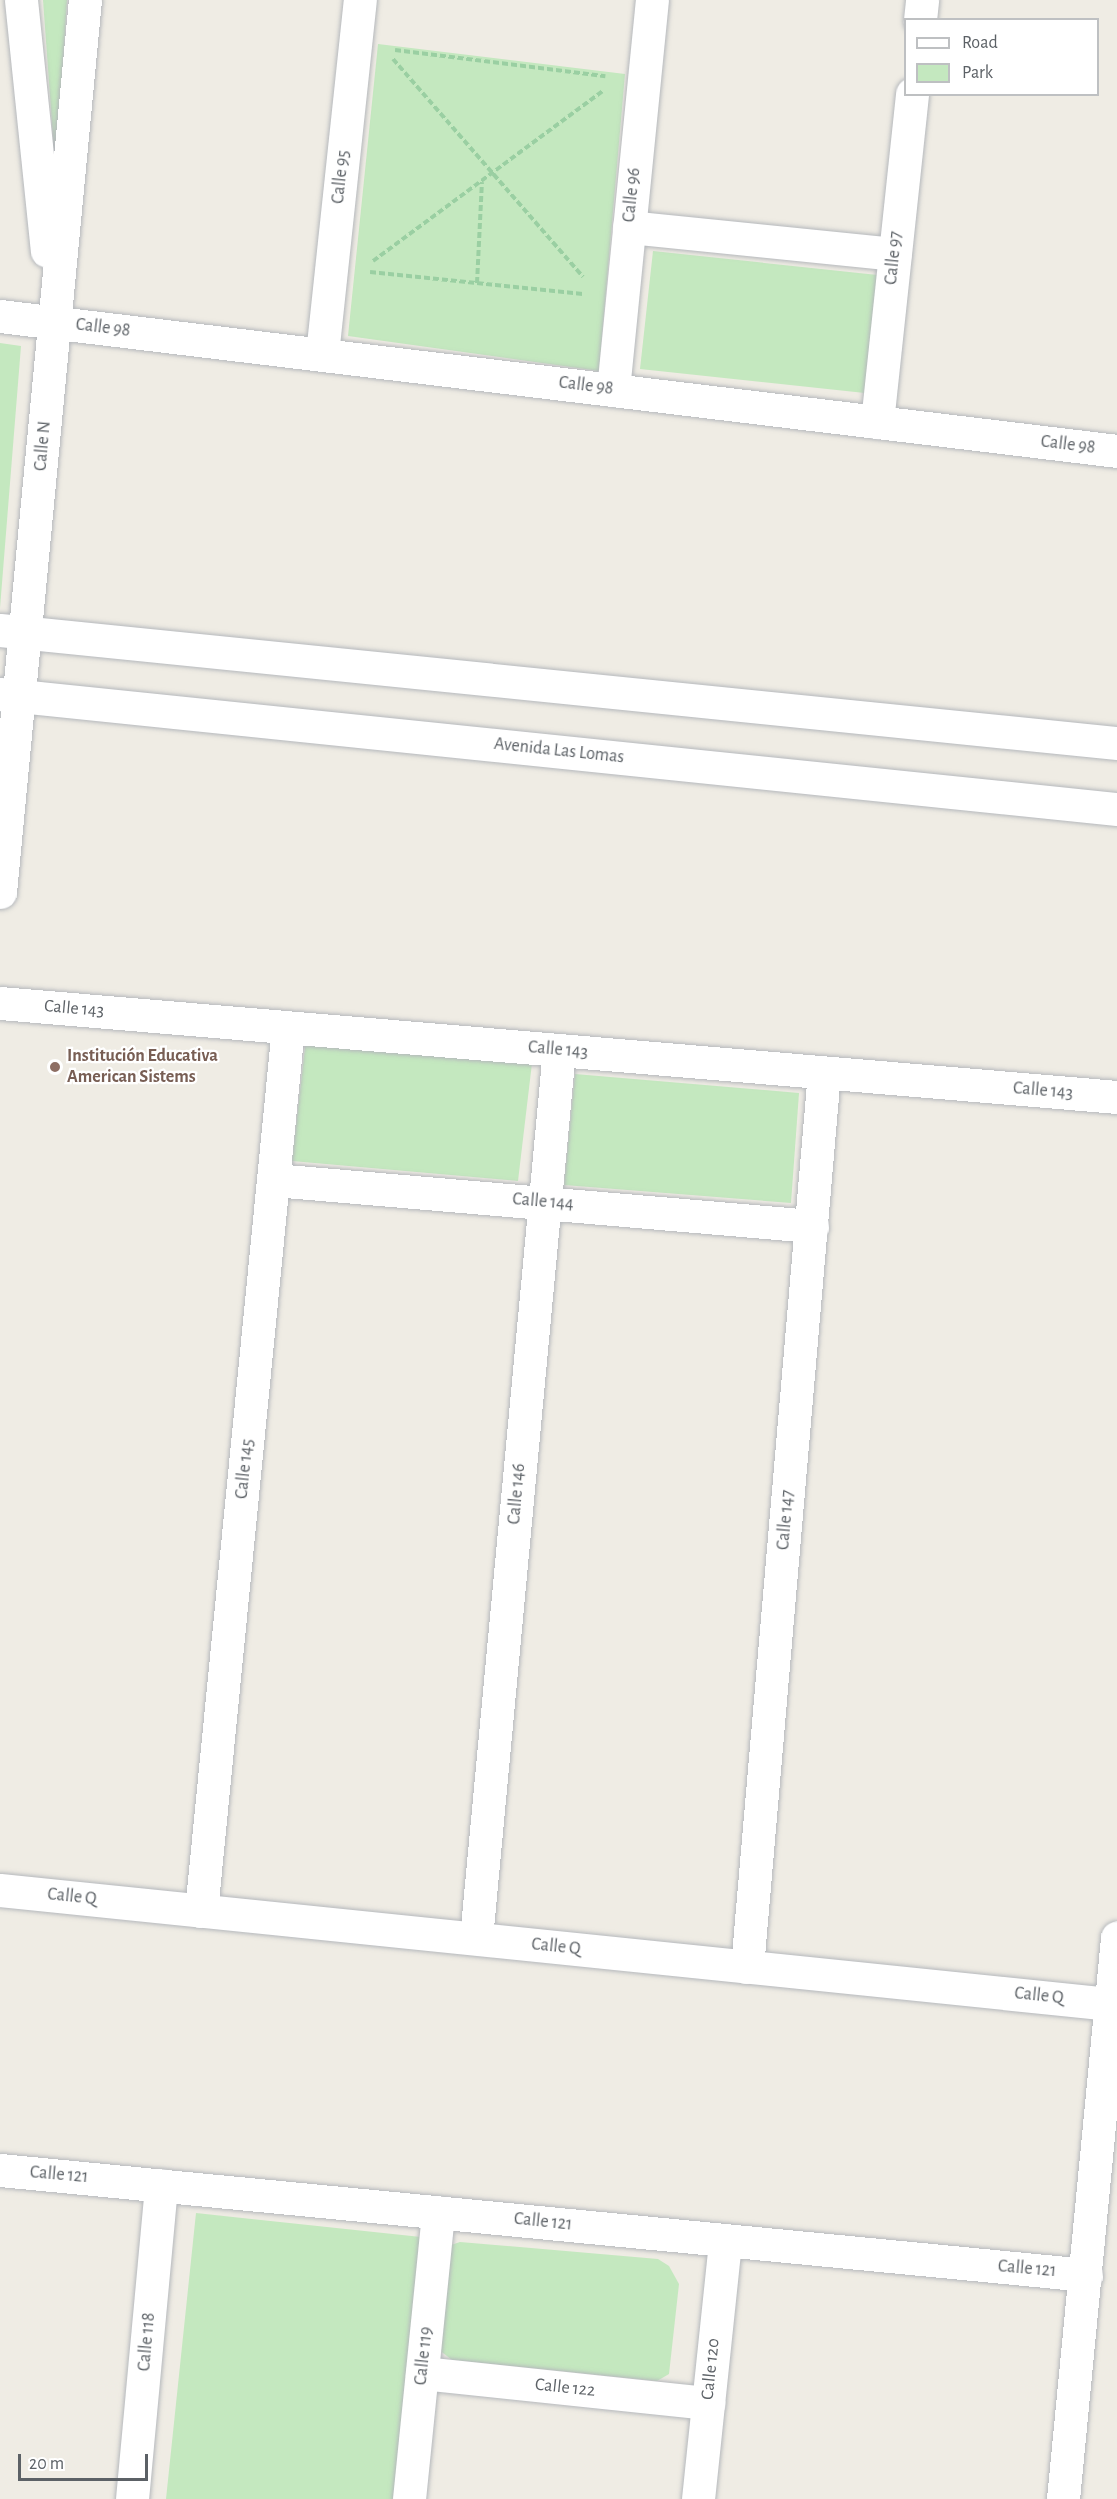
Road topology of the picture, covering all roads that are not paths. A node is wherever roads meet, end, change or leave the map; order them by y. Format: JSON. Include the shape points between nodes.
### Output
{"nodes":[{"id":1,"x":21,"y":0,"type":"edge"},
{"id":2,"x":85,"y":0,"type":"edge"},
{"id":3,"x":360,"y":0,"type":"edge"},
{"id":4,"x":652,"y":0,"type":"edge"},
{"id":5,"x":922,"y":0,"type":"edge"},
{"id":6,"x":920,"y":18,"type":"edge"},
{"id":7,"x":912,"y":96,"type":"edge"},
{"id":8,"x":629,"y":227,"type":"junction"},
{"id":9,"x":895,"y":254,"type":"junction"},
{"id":10,"x":0,"y":316,"type":"edge"},
{"id":11,"x":54,"y":322,"type":"junction"},
{"id":12,"x":322,"y":354,"type":"junction"},
{"id":13,"x":613,"y":390,"type":"junction"},
{"id":14,"x":877,"y":422,"type":"junction"},
{"id":15,"x":1117,"y":451,"type":"edge"},
{"id":16,"x":12,"y":631,"type":"edge"},
{"id":17,"x":9,"y":695,"type":"edge"},
{"id":18,"x":1117,"y":743,"type":"edge"},
{"id":19,"x":1117,"y":809,"type":"edge"},
{"id":20,"x":0,"y":892,"type":"edge"},
{"id":21,"x":0,"y":1003,"type":"edge"},
{"id":22,"x":288,"y":1027,"type":"junction"},
{"id":23,"x":559,"y":1050,"type":"junction"},
{"id":24,"x":824,"y":1072,"type":"junction"},
{"id":25,"x":1117,"y":1097,"type":"edge"},
{"id":26,"x":274,"y":1180,"type":"junction"},
{"id":27,"x":544,"y":1202,"type":"junction"},
{"id":28,"x":812,"y":1226,"type":"junction"},
{"id":29,"x":0,"y":1890,"type":"edge"},
{"id":30,"x":201,"y":1911,"type":"junction"},
{"id":31,"x":476,"y":1938,"type":"junction"},
{"id":32,"x":1117,"y":1938,"type":"edge"},
{"id":33,"x":747,"y":1966,"type":"junction"},
{"id":34,"x":1114,"y":2006,"type":"edge"},
{"id":35,"x":0,"y":2170,"type":"edge"},
{"id":36,"x":161,"y":2185,"type":"junction"},
{"id":37,"x":438,"y":2212,"type":"junction"},
{"id":38,"x":725,"y":2240,"type":"junction"},
{"id":39,"x":1086,"y":2275,"type":"junction"},
{"id":40,"x":422,"y":2373,"type":"junction"},
{"id":41,"x":708,"y":2403,"type":"junction"},
{"id":42,"x":132,"y":2499,"type":"edge"},
{"id":43,"x":410,"y":2499,"type":"edge"},
{"id":44,"x":698,"y":2499,"type":"edge"},
{"id":45,"x":1062,"y":2499,"type":"edge"}],
"edges":[{"from":1,"to":11,"type":"street"},
{"from":2,"to":11,"type":"street","name":"Calle N"},
{"from":3,"to":12,"type":"street","name":"Calle 95","via":[[369,46]]},
{"from":4,"to":8,"type":"street","name":"Calle 96","via":[[632,79]]},
{"from":5,"to":6,"type":"street"},
{"from":7,"to":9,"type":"street","name":"Calle 97"},
{"from":8,"to":9,"type":"street"},
{"from":8,"to":13,"type":"street","name":"Calle 96"},
{"from":9,"to":14,"type":"street","name":"Calle 97"},
{"from":10,"to":11,"type":"street","name":"Calle 98"},
{"from":11,"to":12,"type":"street","name":"Calle 98"},
{"from":11,"to":16,"type":"street","name":"Calle N"},
{"from":12,"to":13,"type":"street","name":"Calle 98"},
{"from":13,"to":14,"type":"street","name":"Calle 98"},
{"from":14,"to":15,"type":"street","name":"Calle 98"},
{"from":16,"to":17,"type":"street","name":"Calle N"},
{"from":16,"to":18,"type":"street"},
{"from":17,"to":19,"type":"street","name":"Avenida Las Lomas"},
{"from":17,"to":20,"type":"street","name":"Calle N"},
{"from":21,"to":22,"type":"street","name":"Calle 143"},
{"from":22,"to":23,"type":"street","name":"Calle 143"},
{"from":22,"to":26,"type":"street","name":"Calle 145"},
{"from":23,"to":24,"type":"street","name":"Calle 143"},
{"from":23,"to":27,"type":"street","name":"Calle 146"},
{"from":24,"to":25,"type":"street","name":"Calle 143"},
{"from":24,"to":28,"type":"street","name":"Calle 147"},
{"from":26,"to":27,"type":"street","name":"Calle 144"},
{"from":26,"to":30,"type":"street","name":"Calle 145"},
{"from":27,"to":28,"type":"street","name":"Calle 144"},
{"from":27,"to":31,"type":"street","name":"Calle 146"},
{"from":28,"to":33,"type":"street","name":"Calle 147"},
{"from":29,"to":30,"type":"street","name":"Calle Q"},
{"from":30,"to":31,"type":"street","name":"Calle Q"},
{"from":31,"to":33,"type":"street","name":"Calle Q"},
{"from":32,"to":34,"type":"street"},
{"from":33,"to":34,"type":"street","name":"Calle Q"},
{"from":34,"to":39,"type":"street"},
{"from":35,"to":36,"type":"street","name":"Calle 121"},
{"from":36,"to":37,"type":"street","name":"Calle 121"},
{"from":36,"to":42,"type":"street","name":"Calle 118"},
{"from":37,"to":38,"type":"street","name":"Calle 121"},
{"from":37,"to":40,"type":"street","name":"Calle 119"},
{"from":38,"to":39,"type":"street","name":"Calle 121"},
{"from":38,"to":41,"type":"street","name":"Calle 120"},
{"from":39,"to":45,"type":"street"},
{"from":40,"to":41,"type":"street","name":"Calle 122"},
{"from":40,"to":43,"type":"street","name":"Calle 119"},
{"from":41,"to":44,"type":"street","name":"Calle 120"}]}
